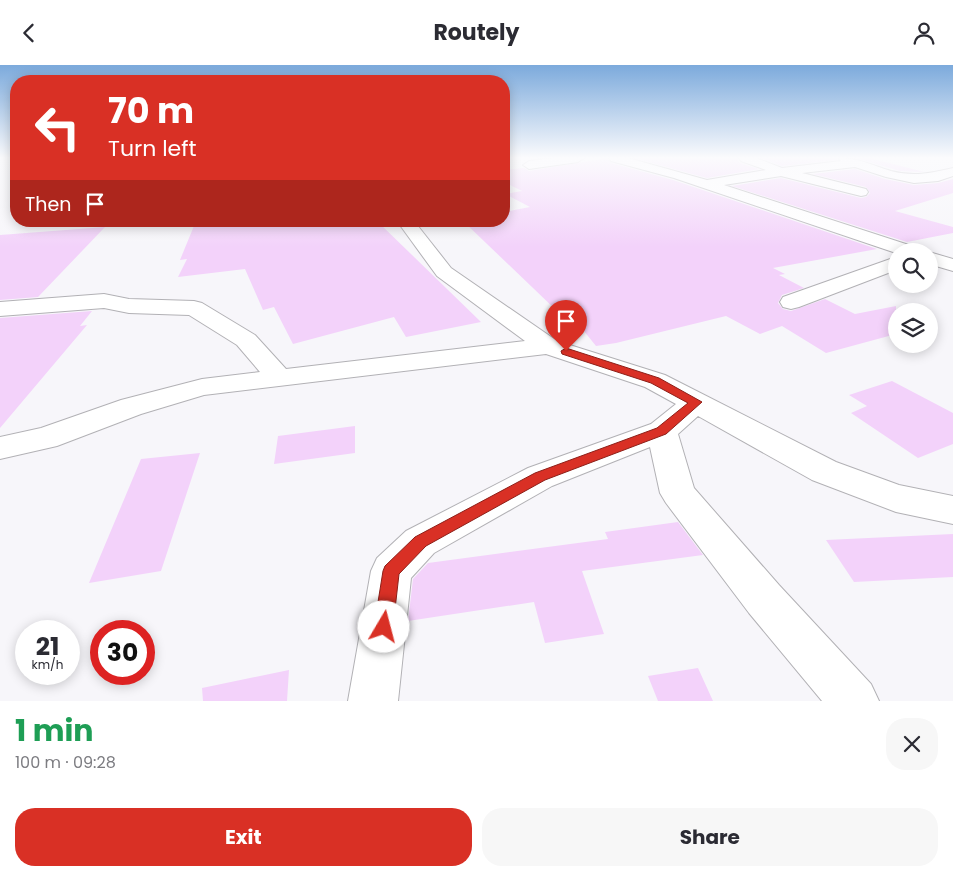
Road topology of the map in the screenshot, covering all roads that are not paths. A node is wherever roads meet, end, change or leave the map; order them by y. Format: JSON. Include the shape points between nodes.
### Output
{"nodes":[{"id":1,"x":718,"y":188,"type":"edge"},
{"id":2,"x":844,"y":188,"type":"edge"},
{"id":3,"x":861,"y":192,"type":"dead end"},
{"id":4,"x":410,"y":227,"type":"edge"},
{"id":5,"x":888,"y":244,"type":"edge"},
{"id":6,"x":938,"y":261,"type":"edge"},
{"id":7,"x":953,"y":265,"type":"edge"},
{"id":8,"x":888,"y":266,"type":"edge"},
{"id":9,"x":791,"y":302,"type":"dead end"},
{"id":10,"x":0,"y":309,"type":"edge"},
{"id":11,"x":548,"y":346,"type":"junction"},
{"id":12,"x":280,"y":378,"type":"junction"},
{"id":13,"x":696,"y":402,"type":"junction"},
{"id":14,"x":662,"y":431,"type":"junction"},
{"id":15,"x":0,"y":448,"type":"edge"},
{"id":16,"x":953,"y":510,"type":"edge"},
{"id":17,"x":373,"y":701,"type":"edge"},
{"id":18,"x":854,"y":701,"type":"edge"}],
"edges":[{"from":1,"to":5,"type":"street"},
{"from":2,"to":3,"type":"street"},
{"from":4,"to":11,"type":"street","via":[[444,272]]},
{"from":6,"to":7,"type":"street"},
{"from":8,"to":9,"type":"street"},
{"from":10,"to":12,"type":"street","via":[[104,301],[129,306],[194,309],[246,340]]},
{"from":11,"to":12,"type":"street"},
{"from":11,"to":13,"type":"street","via":[[655,381]]},
{"from":12,"to":15,"type":"street","via":[[202,387],[131,407],[46,437]]},
{"from":13,"to":14,"type":"street"},
{"from":13,"to":16,"type":"street","via":[[824,471],[896,498]]},
{"from":14,"to":17,"type":"street","via":[[540,477],[420,542],[391,571]]},
{"from":14,"to":18,"type":"street","via":[[678,493],[764,599]]}]}
